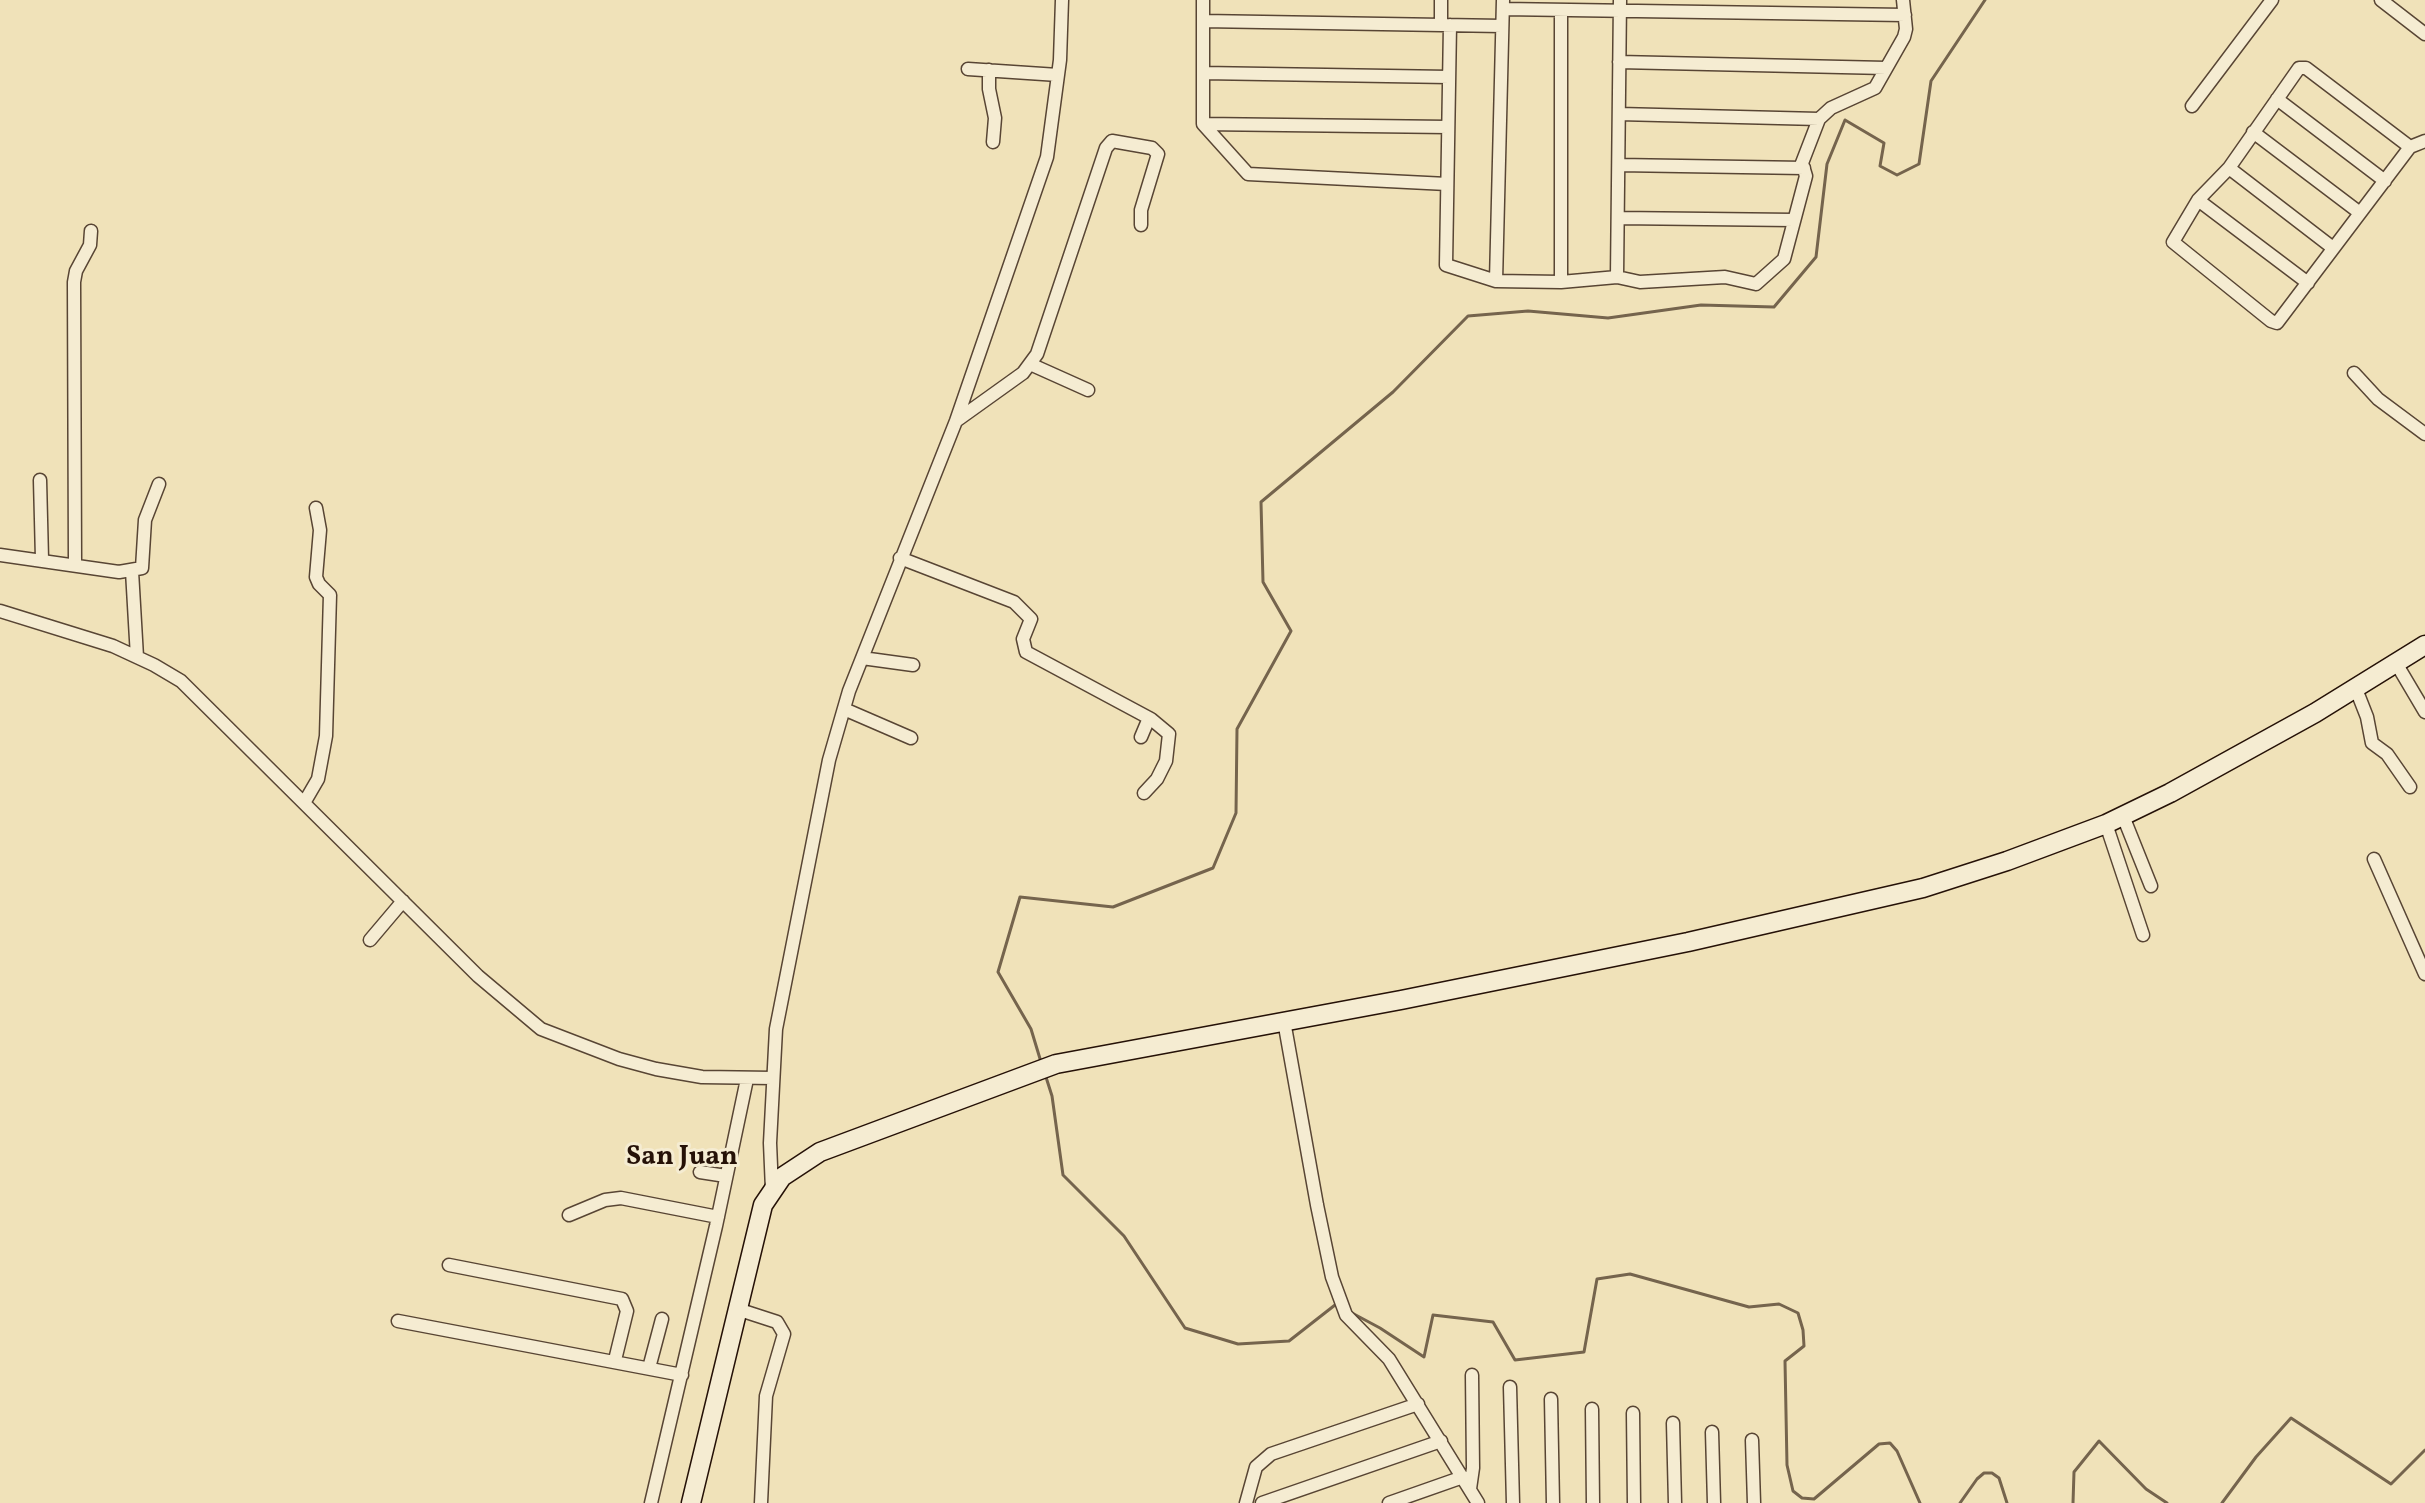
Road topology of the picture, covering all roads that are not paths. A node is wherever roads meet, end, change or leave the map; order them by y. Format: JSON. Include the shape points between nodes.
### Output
{"nodes":[{"id":1,"x":1062,"y":0,"type":"edge"},
{"id":2,"x":1203,"y":0,"type":"edge"},
{"id":3,"x":1441,"y":0,"type":"edge"},
{"id":4,"x":1903,"y":0,"type":"edge"},
{"id":5,"x":2272,"y":0,"type":"edge"},
{"id":6,"x":2380,"y":0,"type":"edge"},
{"id":7,"x":1503,"y":5,"type":"edge"},
{"id":8,"x":1620,"y":6,"type":"edge"},
{"id":9,"x":1561,"y":10,"type":"junction"},
{"id":10,"x":1905,"y":15,"type":"junction"},
{"id":11,"x":1203,"y":21,"type":"junction"},
{"id":12,"x":1445,"y":25,"type":"junction"},
{"id":13,"x":1502,"y":26,"type":"junction"},
{"id":14,"x":2425,"y":34,"type":"edge"},
{"id":15,"x":1619,"y":62,"type":"junction"},
{"id":16,"x":1886,"y":68,"type":"junction"},
{"id":17,"x":968,"y":69,"type":"dead end"},
{"id":18,"x":989,"y":70,"type":"junction"},
{"id":19,"x":1203,"y":73,"type":"junction"},
{"id":20,"x":1058,"y":75,"type":"junction"},
{"id":21,"x":1449,"y":77,"type":"junction"},
{"id":22,"x":2277,"y":99,"type":"junction"},
{"id":23,"x":2192,"y":106,"type":"dead end"},
{"id":24,"x":1619,"y":114,"type":"junction"},
{"id":25,"x":1819,"y":119,"type":"junction"},
{"id":26,"x":1203,"y":124,"type":"junction"},
{"id":27,"x":1448,"y":127,"type":"junction"},
{"id":28,"x":2253,"y":132,"type":"junction"},
{"id":29,"x":2425,"y":141,"type":"edge"},
{"id":30,"x":993,"y":142,"type":"dead end"},
{"id":31,"x":2410,"y":147,"type":"junction"},
{"id":32,"x":1618,"y":165,"type":"junction"},
{"id":33,"x":1804,"y":168,"type":"junction"},
{"id":34,"x":2229,"y":168,"type":"junction"},
{"id":35,"x":2385,"y":181,"type":"junction"},
{"id":36,"x":1447,"y":184,"type":"junction"},
{"id":37,"x":2198,"y":200,"type":"junction"},
{"id":38,"x":2360,"y":213,"type":"junction"},
{"id":39,"x":1618,"y":218,"type":"junction"},
{"id":40,"x":1794,"y":220,"type":"junction"},
{"id":41,"x":1141,"y":225,"type":"dead end"},
{"id":42,"x":91,"y":231,"type":"dead end"},
{"id":43,"x":2333,"y":248,"type":"junction"},
{"id":44,"x":1617,"y":277,"type":"junction"},
{"id":45,"x":1496,"y":281,"type":"junction"},
{"id":46,"x":1561,"y":282,"type":"junction"},
{"id":47,"x":2308,"y":283,"type":"junction"},
{"id":48,"x":1030,"y":364,"type":"junction"},
{"id":49,"x":2354,"y":373,"type":"dead end"},
{"id":50,"x":1088,"y":390,"type":"dead end"},
{"id":51,"x":956,"y":421,"type":"junction"},
{"id":52,"x":2425,"y":434,"type":"edge"},
{"id":53,"x":40,"y":480,"type":"dead end"},
{"id":54,"x":159,"y":484,"type":"dead end"},
{"id":55,"x":316,"y":508,"type":"dead end"},
{"id":56,"x":0,"y":555,"type":"edge"},
{"id":57,"x":900,"y":558,"type":"junction"},
{"id":58,"x":42,"y":559,"type":"junction"},
{"id":59,"x":75,"y":564,"type":"junction"},
{"id":60,"x":132,"y":571,"type":"junction"},
{"id":61,"x":0,"y":611,"type":"edge"},
{"id":62,"x":2425,"y":645,"type":"edge"},
{"id":63,"x":138,"y":657,"type":"junction"},
{"id":64,"x":862,"y":658,"type":"junction"},
{"id":65,"x":2396,"y":663,"type":"junction"},
{"id":66,"x":913,"y":665,"type":"dead end"},
{"id":67,"x":2356,"y":689,"type":"junction"},
{"id":68,"x":844,"y":709,"type":"junction"},
{"id":69,"x":2425,"y":712,"type":"edge"},
{"id":70,"x":1149,"y":718,"type":"junction"},
{"id":71,"x":1141,"y":737,"type":"dead end"},
{"id":72,"x":911,"y":738,"type":"dead end"},
{"id":73,"x":2410,"y":787,"type":"dead end"},
{"id":74,"x":1144,"y":793,"type":"dead end"},
{"id":75,"x":304,"y":803,"type":"junction"},
{"id":76,"x":2115,"y":820,"type":"junction"},
{"id":77,"x":2374,"y":859,"type":"dead end"},
{"id":78,"x":2151,"y":886,"type":"dead end"},
{"id":79,"x":404,"y":901,"type":"junction"},
{"id":80,"x":2143,"y":935,"type":"dead end"},
{"id":81,"x":370,"y":940,"type":"dead end"},
{"id":82,"x":2425,"y":974,"type":"edge"},
{"id":83,"x":1284,"y":1021,"type":"junction"},
{"id":84,"x":773,"y":1078,"type":"junction"},
{"id":85,"x":747,"y":1079,"type":"junction"},
{"id":86,"x":700,"y":1172,"type":"dead end"},
{"id":87,"x":726,"y":1176,"type":"junction"},
{"id":88,"x":772,"y":1192,"type":"junction"},
{"id":89,"x":569,"y":1215,"type":"dead end"},
{"id":90,"x":718,"y":1217,"type":"junction"},
{"id":91,"x":449,"y":1265,"type":"dead end"},
{"id":92,"x":737,"y":1309,"type":"junction"},
{"id":93,"x":662,"y":1319,"type":"dead end"},
{"id":94,"x":398,"y":1321,"type":"dead end"},
{"id":95,"x":615,"y":1360,"type":"junction"},
{"id":96,"x":649,"y":1368,"type":"junction"},
{"id":97,"x":682,"y":1375,"type":"junction"},
{"id":98,"x":1472,"y":1375,"type":"dead end"},
{"id":99,"x":1510,"y":1387,"type":"dead end"},
{"id":100,"x":1551,"y":1399,"type":"dead end"},
{"id":101,"x":1418,"y":1404,"type":"junction"},
{"id":102,"x":1592,"y":1409,"type":"dead end"},
{"id":103,"x":1633,"y":1413,"type":"dead end"},
{"id":104,"x":1673,"y":1423,"type":"dead end"},
{"id":105,"x":1712,"y":1432,"type":"dead end"},
{"id":106,"x":1752,"y":1440,"type":"dead end"},
{"id":107,"x":1441,"y":1441,"type":"junction"},
{"id":108,"x":1463,"y":1477,"type":"junction"},
{"id":109,"x":1470,"y":1489,"type":"junction"},
{"id":110,"x":651,"y":1503,"type":"edge"},
{"id":111,"x":691,"y":1503,"type":"edge"},
{"id":112,"x":761,"y":1503,"type":"edge"},
{"id":113,"x":1246,"y":1503,"type":"edge"},
{"id":114,"x":1262,"y":1503,"type":"edge"},
{"id":115,"x":1389,"y":1503,"type":"edge"},
{"id":116,"x":1479,"y":1503,"type":"edge"},
{"id":117,"x":1513,"y":1503,"type":"edge"},
{"id":118,"x":1553,"y":1503,"type":"edge"},
{"id":119,"x":1593,"y":1503,"type":"edge"},
{"id":120,"x":1634,"y":1503,"type":"edge"},
{"id":121,"x":1675,"y":1503,"type":"edge"},
{"id":122,"x":1714,"y":1503,"type":"edge"},
{"id":123,"x":1754,"y":1503,"type":"edge"}],
"edges":[{"from":1,"to":20,"type":"street"},
{"from":2,"to":11,"type":"street"},
{"from":3,"to":12,"type":"street"},
{"from":4,"to":10,"type":"street"},
{"from":5,"to":23,"type":"street"},
{"from":6,"to":14,"type":"street"},
{"from":7,"to":9,"type":"street"},
{"from":7,"to":13,"type":"street"},
{"from":8,"to":9,"type":"street"},
{"from":8,"to":10,"type":"street"},
{"from":8,"to":15,"type":"street"},
{"from":9,"to":46,"type":"street"},
{"from":10,"to":16,"type":"street","via":[[1904,38]]},
{"from":11,"to":12,"type":"street"},
{"from":11,"to":19,"type":"street"},
{"from":12,"to":13,"type":"street"},
{"from":12,"to":21,"type":"street"},
{"from":13,"to":45,"type":"street"},
{"from":15,"to":16,"type":"street"},
{"from":15,"to":24,"type":"street"},
{"from":16,"to":25,"type":"street","via":[[1875,88],[1831,108]]},
{"from":17,"to":18,"type":"street"},
{"from":18,"to":20,"type":"street"},
{"from":18,"to":30,"type":"street","via":[[995,118]]},
{"from":19,"to":21,"type":"street"},
{"from":19,"to":26,"type":"street"},
{"from":20,"to":51,"type":"street","via":[[1047,157]]},
{"from":21,"to":27,"type":"street"},
{"from":22,"to":28,"type":"street"},
{"from":22,"to":31,"type":"street","via":[[2297,69],[2306,68]]},
{"from":22,"to":35,"type":"street"},
{"from":24,"to":25,"type":"street"},
{"from":24,"to":32,"type":"street"},
{"from":25,"to":33,"type":"street","via":[[1802,163]]},
{"from":26,"to":27,"type":"street"},
{"from":26,"to":36,"type":"street","via":[[1248,174]]},
{"from":27,"to":36,"type":"street"},
{"from":28,"to":34,"type":"street"},
{"from":28,"to":38,"type":"street"},
{"from":29,"to":31,"type":"street"},
{"from":31,"to":35,"type":"street"},
{"from":32,"to":33,"type":"street"},
{"from":32,"to":39,"type":"street"},
{"from":33,"to":40,"type":"street","via":[[1806,176]]},
{"from":34,"to":37,"type":"street"},
{"from":34,"to":43,"type":"street"},
{"from":35,"to":38,"type":"street"},
{"from":36,"to":45,"type":"street","via":[[1446,265]]},
{"from":37,"to":47,"type":"street"},
{"from":37,"to":47,"type":"street","via":[[2173,242],[2271,321],[2277,323]]},
{"from":38,"to":43,"type":"street"},
{"from":39,"to":40,"type":"street"},
{"from":39,"to":44,"type":"street"},
{"from":40,"to":44,"type":"street","via":[[1784,259],[1756,284],[1725,277],[1640,282]]},
{"from":41,"to":48,"type":"street","via":[[1141,210],[1158,154],[1152,148],[1112,141],[1106,148],[1040,346]]},
{"from":42,"to":59,"type":"street","via":[[90,245],[74,282]]},
{"from":43,"to":47,"type":"street"},
{"from":44,"to":46,"type":"street"},
{"from":45,"to":46,"type":"street"},
{"from":48,"to":50,"type":"street"},
{"from":48,"to":51,"type":"street","via":[[1017,378]]},
{"from":49,"to":52,"type":"street","via":[[2378,399]]},
{"from":51,"to":57,"type":"street"},
{"from":53,"to":58,"type":"street"},
{"from":54,"to":60,"type":"street","via":[[145,520],[144,566]]},
{"from":55,"to":75,"type":"street","via":[[320,530],[316,577],[330,595],[326,736],[318,779]]},
{"from":56,"to":58,"type":"street"},
{"from":57,"to":64,"type":"street"},
{"from":57,"to":70,"type":"street","via":[[1014,602],[1031,619],[1023,639],[1026,652]]},
{"from":58,"to":59,"type":"street"},
{"from":59,"to":60,"type":"street"},
{"from":60,"to":63,"type":"street"},
{"from":61,"to":63,"type":"street"},
{"from":62,"to":65,"type":"street"},
{"from":63,"to":75,"type":"street","via":[[181,681]]},
{"from":64,"to":66,"type":"street"},
{"from":64,"to":68,"type":"street"},
{"from":65,"to":67,"type":"street"},
{"from":65,"to":69,"type":"street"},
{"from":67,"to":73,"type":"street","via":[[2372,743],[2387,754]]},
{"from":67,"to":76,"type":"street"},
{"from":68,"to":72,"type":"street"},
{"from":68,"to":84,"type":"street","via":[[829,760],[785,973]]},
{"from":70,"to":71,"type":"street"},
{"from":70,"to":74,"type":"street","via":[[1169,734],[1169,742],[1166,761]]},
{"from":75,"to":79,"type":"street"},
{"from":76,"to":78,"type":"street"},
{"from":76,"to":80,"type":"street"},
{"from":76,"to":83,"type":"street","via":[[2048,847],[1923,888],[1688,942]]},
{"from":77,"to":82,"type":"street"},
{"from":79,"to":81,"type":"street"},
{"from":79,"to":85,"type":"street","via":[[478,976],[541,1029],[656,1069]]},
{"from":83,"to":88,"type":"street","via":[[1034,1070],[820,1152],[782,1177]]},
{"from":83,"to":101,"type":"street","via":[[1332,1277],[1346,1315],[1389,1359]]},
{"from":84,"to":85,"type":"street"},
{"from":84,"to":88,"type":"street"},
{"from":85,"to":87,"type":"street"},
{"from":86,"to":87,"type":"street"},
{"from":87,"to":90,"type":"street"},
{"from":88,"to":92,"type":"street","via":[[764,1205]]},
{"from":89,"to":90,"type":"street","via":[[605,1200],[621,1198]]},
{"from":90,"to":97,"type":"street"},
{"from":91,"to":95,"type":"street","via":[[622,1299],[627,1311]]},
{"from":92,"to":111,"type":"street"},
{"from":92,"to":112,"type":"street","via":[[777,1322],[784,1334],[766,1396]]},
{"from":93,"to":96,"type":"street"},
{"from":94,"to":95,"type":"street"},
{"from":95,"to":96,"type":"street"},
{"from":96,"to":97,"type":"street"},
{"from":97,"to":110,"type":"street"},
{"from":98,"to":109,"type":"street"},
{"from":99,"to":117,"type":"street"},
{"from":100,"to":118,"type":"street"},
{"from":101,"to":107,"type":"street"},
{"from":101,"to":113,"type":"street","via":[[1271,1454],[1256,1467]]},
{"from":102,"to":119,"type":"street"},
{"from":103,"to":120,"type":"street"},
{"from":104,"to":121,"type":"street"},
{"from":105,"to":122,"type":"street"},
{"from":106,"to":123,"type":"street"},
{"from":107,"to":108,"type":"street"},
{"from":107,"to":114,"type":"street"},
{"from":108,"to":109,"type":"street"},
{"from":108,"to":115,"type":"street"},
{"from":109,"to":116,"type":"street"}]}
